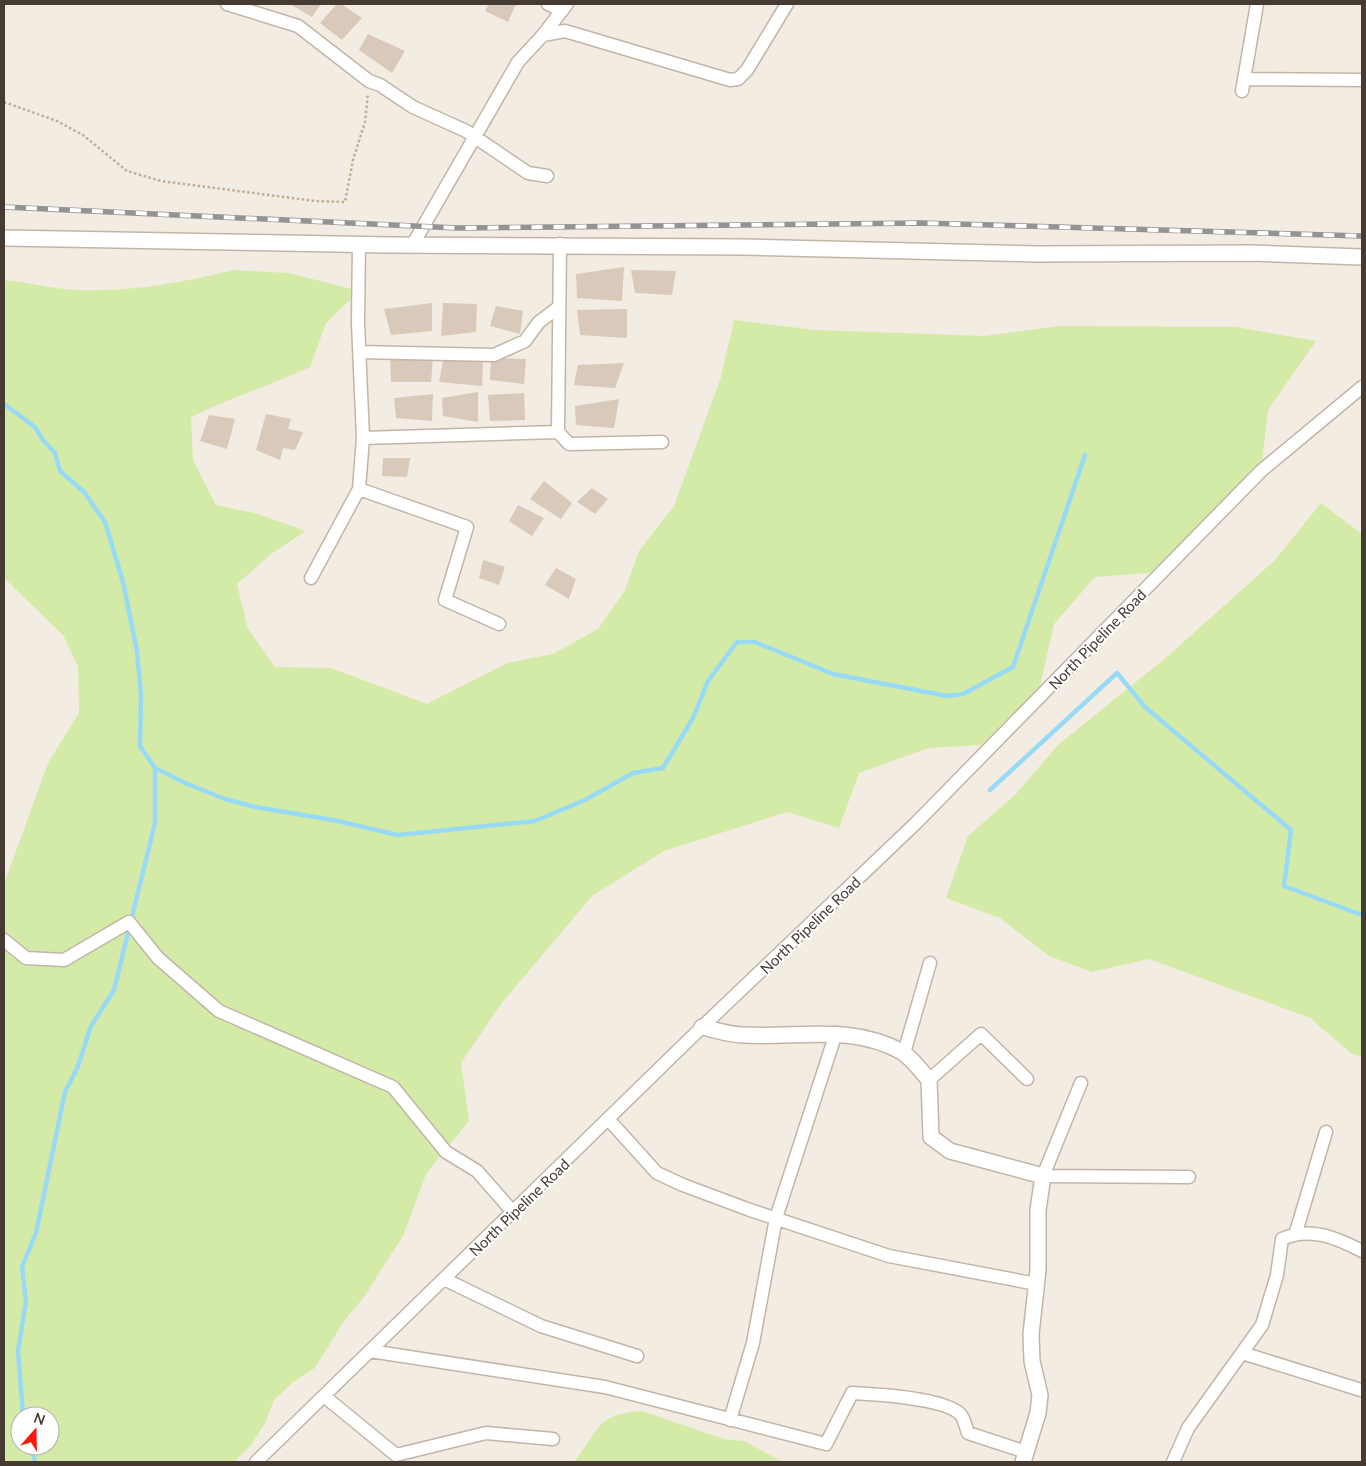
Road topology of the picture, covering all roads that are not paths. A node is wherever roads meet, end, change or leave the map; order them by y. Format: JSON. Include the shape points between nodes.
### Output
{"nodes":[{"id":1,"x":227,"y":4,"type":"edge"},
{"id":2,"x":548,"y":4,"type":"edge"},
{"id":3,"x":786,"y":4,"type":"edge"},
{"id":4,"x":1257,"y":4,"type":"edge"},
{"id":5,"x":565,"y":7,"type":"edge"},
{"id":6,"x":543,"y":35,"type":"junction"},
{"id":7,"x":1362,"y":80,"type":"edge"},
{"id":8,"x":476,"y":138,"type":"junction"},
{"id":9,"x":547,"y":176,"type":"dead end"},
{"id":10,"x":4,"y":238,"type":"edge"},
{"id":11,"x":359,"y":243,"type":"junction"},
{"id":12,"x":412,"y":244,"type":"junction"},
{"id":13,"x":560,"y":244,"type":"junction"},
{"id":14,"x":1362,"y":257,"type":"edge"},
{"id":15,"x":559,"y":307,"type":"junction"},
{"id":16,"x":360,"y":352,"type":"junction"},
{"id":17,"x":1362,"y":387,"type":"edge"},
{"id":18,"x":558,"y":432,"type":"junction"},
{"id":19,"x":363,"y":438,"type":"junction"},
{"id":20,"x":662,"y":442,"type":"dead end"},
{"id":21,"x":359,"y":489,"type":"junction"},
{"id":22,"x":311,"y":578,"type":"dead end"},
{"id":23,"x":499,"y":624,"type":"dead end"},
{"id":24,"x":4,"y":940,"type":"edge"},
{"id":25,"x":930,"y":963,"type":"dead end"},
{"id":26,"x":702,"y":1027,"type":"junction"},
{"id":27,"x":836,"y":1033,"type":"junction"},
{"id":28,"x":904,"y":1053,"type":"junction"},
{"id":29,"x":1027,"y":1079,"type":"dead end"},
{"id":30,"x":929,"y":1080,"type":"junction"},
{"id":31,"x":1081,"y":1083,"type":"dead end"},
{"id":32,"x":609,"y":1120,"type":"junction"},
{"id":33,"x":1326,"y":1132,"type":"dead end"},
{"id":34,"x":1043,"y":1176,"type":"junction"},
{"id":35,"x":1189,"y":1177,"type":"dead end"},
{"id":36,"x":513,"y":1212,"type":"junction"},
{"id":37,"x":776,"y":1218,"type":"junction"},
{"id":38,"x":1296,"y":1232,"type":"junction"},
{"id":39,"x":1362,"y":1251,"type":"edge"},
{"id":40,"x":444,"y":1279,"type":"junction"},
{"id":41,"x":1037,"y":1284,"type":"junction"},
{"id":42,"x":370,"y":1351,"type":"junction"},
{"id":43,"x":1242,"y":1353,"type":"junction"},
{"id":44,"x":637,"y":1356,"type":"dead end"},
{"id":45,"x":1362,"y":1390,"type":"edge"},
{"id":46,"x":324,"y":1396,"type":"junction"},
{"id":47,"x":730,"y":1420,"type":"junction"},
{"id":48,"x":553,"y":1439,"type":"dead end"},
{"id":49,"x":1025,"y":1457,"type":"edge"},
{"id":50,"x":256,"y":1462,"type":"edge"},
{"id":51,"x":1172,"y":1462,"type":"edge"}],
"edges":[{"from":1,"to":8,"type":"street","via":[[298,26],[369,81]]},
{"from":2,"to":5,"type":"street"},
{"from":3,"to":6,"type":"street","via":[[747,70],[738,79],[730,80],[565,31]]},
{"from":4,"to":7,"type":"street","via":[[1244,85]]},
{"from":5,"to":6,"type":"street"},
{"from":6,"to":8,"type":"street","via":[[518,62]]},
{"from":8,"to":9,"type":"street","via":[[528,172]]},
{"from":8,"to":12,"type":"street"},
{"from":10,"to":11,"type":"street"},
{"from":11,"to":12,"type":"street"},
{"from":11,"to":16,"type":"street"},
{"from":12,"to":13,"type":"street"},
{"from":13,"to":14,"type":"street"},
{"from":13,"to":15,"type":"street"},
{"from":15,"to":16,"type":"street","via":[[539,322],[525,341],[494,355]]},
{"from":15,"to":18,"type":"street"},
{"from":16,"to":19,"type":"street"},
{"from":17,"to":26,"type":"street","name":"North Pipeline Road","via":[[1261,471],[916,824]]},
{"from":18,"to":19,"type":"street"},
{"from":18,"to":20,"type":"street","via":[[569,444]]},
{"from":19,"to":21,"type":"street"},
{"from":21,"to":22,"type":"street"},
{"from":21,"to":23,"type":"street","via":[[467,527],[446,600]]},
{"from":24,"to":36,"type":"street","via":[[26,958],[64,960],[130,922],[158,958],[219,1011],[393,1086],[446,1152],[477,1171]]},
{"from":25,"to":28,"type":"street"},
{"from":26,"to":27,"type":"street","via":[[741,1035]]},
{"from":26,"to":32,"type":"street","name":"North Pipeline Road"},
{"from":27,"to":28,"type":"street","via":[[871,1038]]},
{"from":27,"to":37,"type":"street"},
{"from":28,"to":30,"type":"street"},
{"from":29,"to":30,"type":"street","via":[[981,1034]]},
{"from":30,"to":34,"type":"street","via":[[931,1137],[950,1151]]},
{"from":31,"to":34,"type":"street"},
{"from":32,"to":36,"type":"street","name":"North Pipeline Road"},
{"from":32,"to":37,"type":"street","via":[[657,1173]]},
{"from":33,"to":38,"type":"street"},
{"from":34,"to":35,"type":"street"},
{"from":34,"to":41,"type":"street","via":[[1038,1210]]},
{"from":36,"to":40,"type":"street","name":"North Pipeline Road"},
{"from":37,"to":41,"type":"street","via":[[888,1256]]},
{"from":37,"to":47,"type":"street","via":[[753,1343]]},
{"from":38,"to":39,"type":"street","via":[[1333,1236]]},
{"from":38,"to":43,"type":"street","via":[[1282,1239],[1277,1275],[1262,1325]]},
{"from":40,"to":42,"type":"street","name":"North Pipeline Road"},
{"from":40,"to":44,"type":"street","via":[[541,1326]]},
{"from":41,"to":49,"type":"street","via":[[1031,1334],[1032,1361],[1040,1395]]},
{"from":42,"to":46,"type":"street","name":"North Pipeline Road"},
{"from":42,"to":47,"type":"street","via":[[605,1387]]},
{"from":43,"to":45,"type":"street"},
{"from":43,"to":51,"type":"street","via":[[1188,1428]]},
{"from":46,"to":48,"type":"street","via":[[396,1455],[486,1433]]},
{"from":46,"to":50,"type":"street","name":"North Pipeline Road"},
{"from":47,"to":49,"type":"street","via":[[826,1444],[852,1393],[890,1394],[948,1406],[960,1414],[968,1433]]}]}
